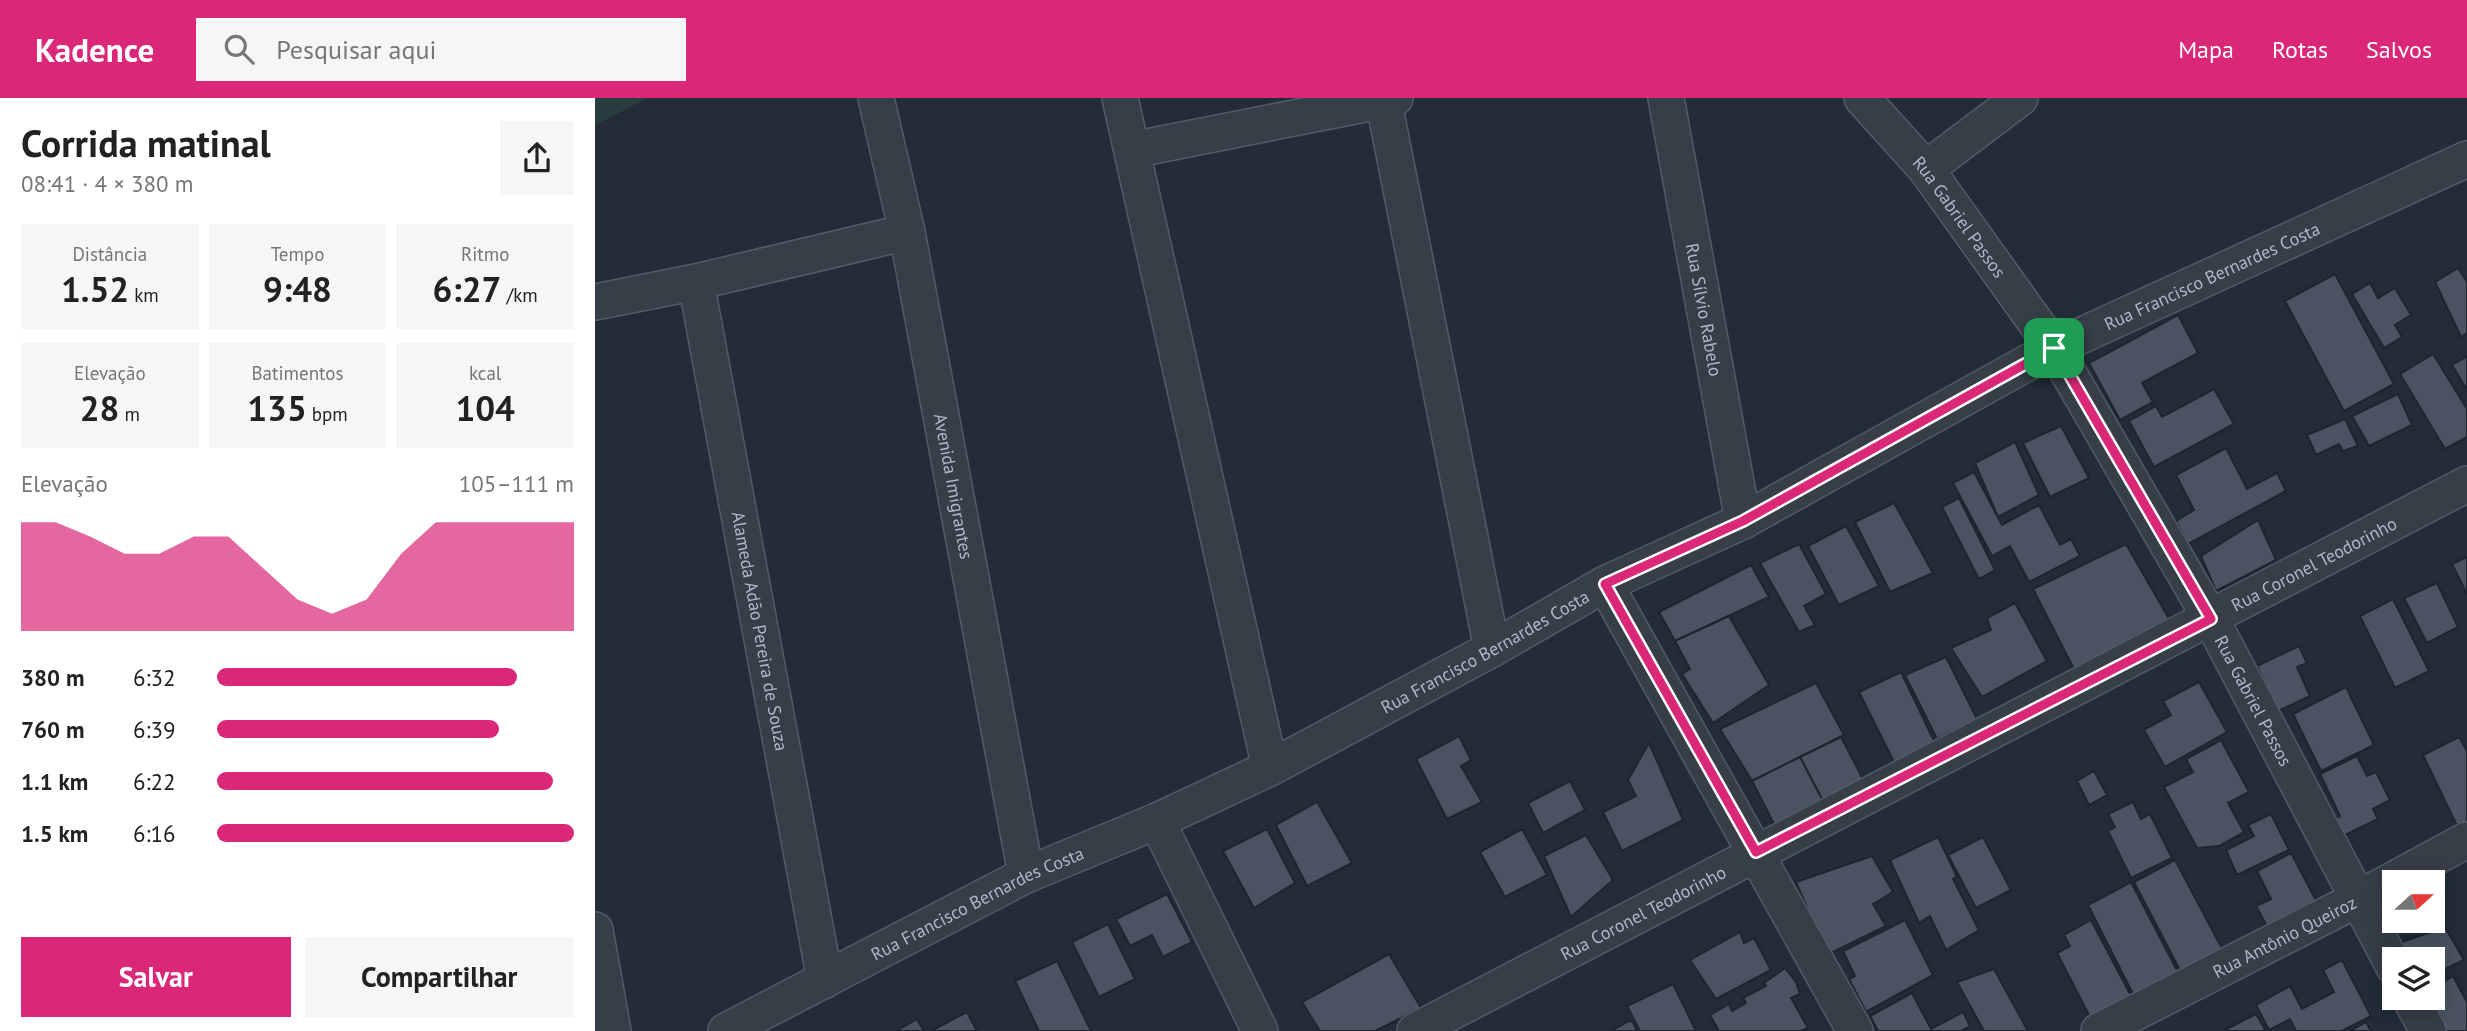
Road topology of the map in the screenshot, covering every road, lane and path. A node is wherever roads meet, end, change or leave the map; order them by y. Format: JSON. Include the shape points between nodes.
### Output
{"nodes":[{"id":1,"x":876,"y":98,"type":"edge"},
{"id":2,"x":1120,"y":98,"type":"edge"},
{"id":3,"x":1666,"y":98,"type":"edge"},
{"id":4,"x":1861,"y":98,"type":"edge"},
{"id":5,"x":2020,"y":98,"type":"edge"},
{"id":6,"x":1387,"y":99,"type":"edge"},
{"id":7,"x":1132,"y":150,"type":"junction"},
{"id":8,"x":2467,"y":159,"type":"edge"},
{"id":9,"x":1926,"y":169,"type":"junction"},
{"id":10,"x":907,"y":232,"type":"junction"},
{"id":11,"x":696,"y":282,"type":"junction"},
{"id":12,"x":595,"y":302,"type":"edge"},
{"id":13,"x":2054,"y":348,"type":"junction"},
{"id":14,"x":2467,"y":484,"type":"edge"},
{"id":15,"x":1743,"y":521,"type":"junction"},
{"id":16,"x":1605,"y":584,"type":"junction"},
{"id":17,"x":2211,"y":619,"type":"junction"},
{"id":18,"x":1492,"y":649,"type":"junction"},
{"id":19,"x":1270,"y":768,"type":"junction"},
{"id":20,"x":1157,"y":821,"type":"junction"},
{"id":21,"x":2467,"y":840,"type":"edge"},
{"id":22,"x":1756,"y":852,"type":"junction"},
{"id":23,"x":1026,"y":875,"type":"junction"},
{"id":24,"x":2358,"y":900,"type":"junction"},
{"id":25,"x":595,"y":930,"type":"edge"},
{"id":26,"x":2383,"y":947,"type":"edge"},
{"id":27,"x":825,"y":980,"type":"junction"},
{"id":28,"x":2417,"y":1010,"type":"edge"},
{"id":29,"x":728,"y":1030,"type":"edge"},
{"id":30,"x":613,"y":1031,"type":"edge"},
{"id":31,"x":1260,"y":1031,"type":"edge"},
{"id":32,"x":1415,"y":1031,"type":"edge"},
{"id":33,"x":1856,"y":1031,"type":"edge"},
{"id":34,"x":2099,"y":1031,"type":"edge"},
{"id":35,"x":2428,"y":1031,"type":"edge"}],
"edges":[{"from":1,"to":10,"type":"street","name":"Avenida Imigrantes"},
{"from":2,"to":7,"type":"street"},
{"from":3,"to":15,"type":"street","name":"Rua Sílvio Rabelo"},
{"from":4,"to":9,"type":"street","name":"Rua Gabriel Passos"},
{"from":5,"to":9,"type":"street"},
{"from":6,"to":7,"type":"street"},
{"from":6,"to":18,"type":"street"},
{"from":7,"to":19,"type":"street"},
{"from":8,"to":13,"type":"street","name":"Rua Francisco Bernardes Costa"},
{"from":9,"to":13,"type":"street","name":"Rua Gabriel Passos"},
{"from":10,"to":11,"type":"street"},
{"from":10,"to":23,"type":"street","name":"Avenida Imigrantes"},
{"from":11,"to":12,"type":"street"},
{"from":11,"to":27,"type":"street","name":"Alameda Adão Pereira de Souza"},
{"from":13,"to":15,"type":"street","name":"Rua Francisco Bernardes Costa"},
{"from":13,"to":17,"type":"street","name":"Rua Gabriel Passos"},
{"from":14,"to":17,"type":"street","name":"Rua Coronel Teodorinho"},
{"from":15,"to":16,"type":"street","name":"Rua Francisco Bernardes Costa"},
{"from":16,"to":18,"type":"street","name":"Rua Francisco Bernardes Costa"},
{"from":16,"to":22,"type":"street"},
{"from":17,"to":22,"type":"street","name":"Rua Coronel Teodorinho"},
{"from":17,"to":24,"type":"street","name":"Rua Gabriel Passos"},
{"from":18,"to":19,"type":"street","name":"Rua Francisco Bernardes Costa"},
{"from":19,"to":20,"type":"street","name":"Rua Francisco Bernardes Costa"},
{"from":20,"to":23,"type":"street","name":"Rua Francisco Bernardes Costa"},
{"from":20,"to":31,"type":"street"},
{"from":21,"to":24,"type":"street","name":"Rua Antônio Queiroz"},
{"from":22,"to":32,"type":"street","name":"Rua Coronel Teodorinho"},
{"from":22,"to":33,"type":"street"},
{"from":23,"to":27,"type":"street","name":"Rua Francisco Bernardes Costa"},
{"from":24,"to":26,"type":"street","name":"Rua Gabriel Passos"},
{"from":24,"to":34,"type":"street","name":"Rua Antônio Queiroz"},
{"from":25,"to":30,"type":"street"},
{"from":27,"to":29,"type":"street","name":"Rua Francisco Bernardes Costa"},
{"from":28,"to":35,"type":"street"}]}
